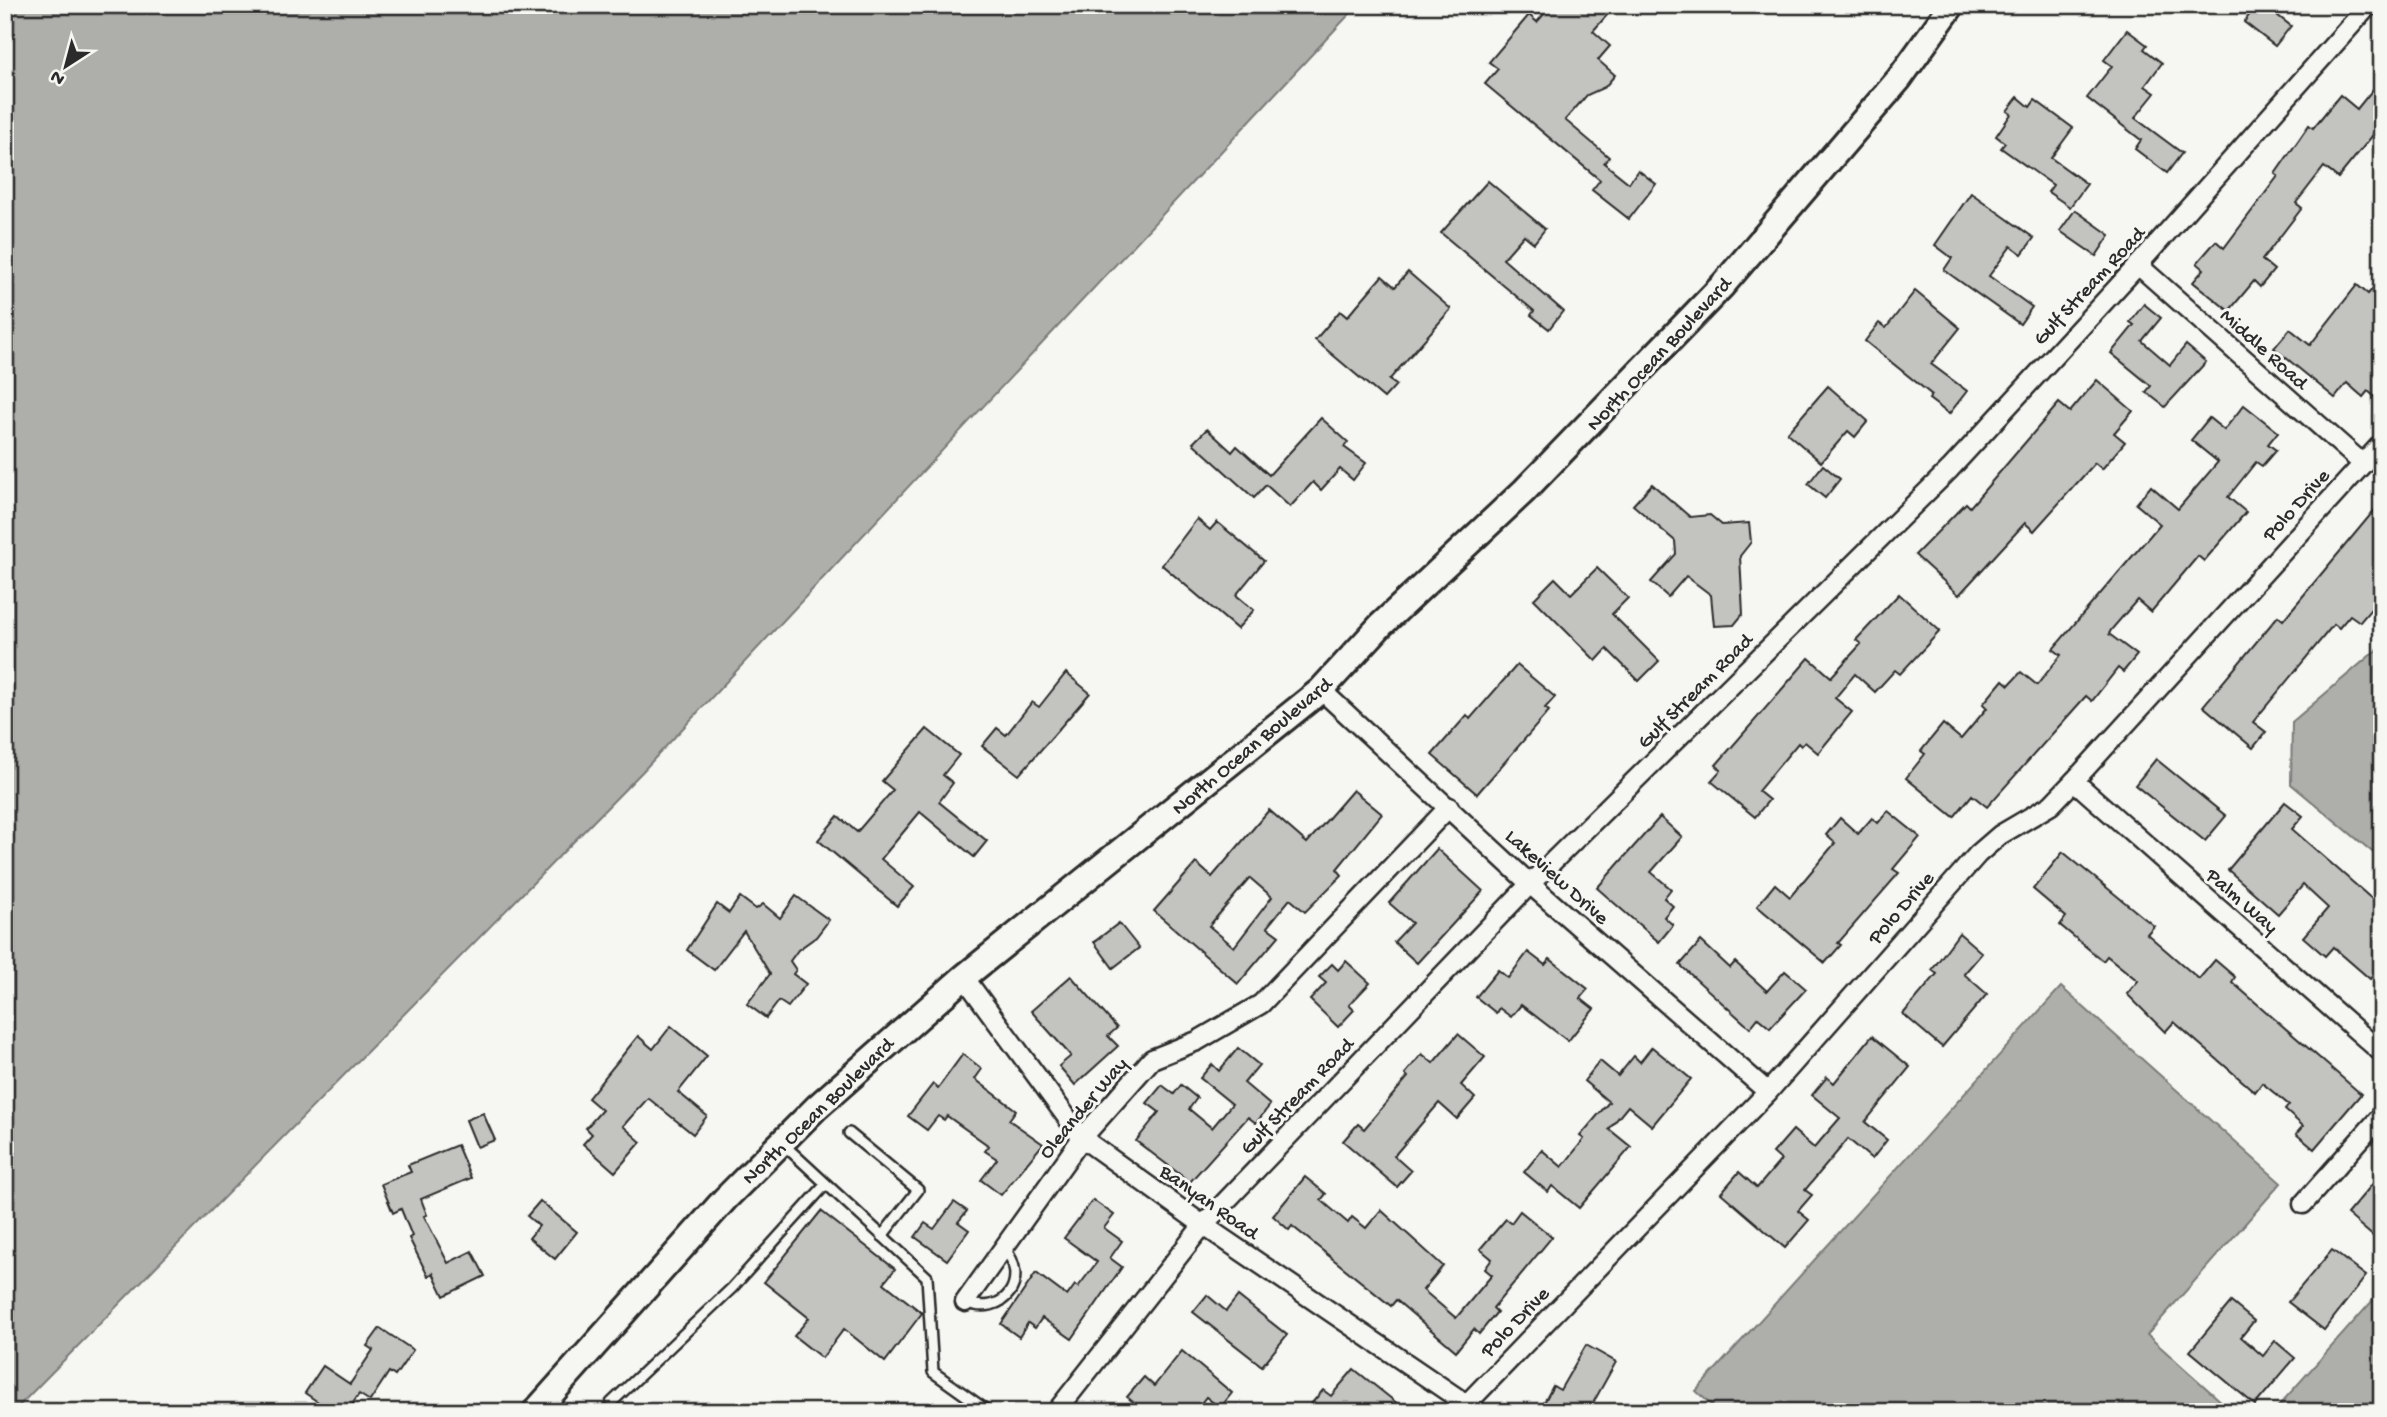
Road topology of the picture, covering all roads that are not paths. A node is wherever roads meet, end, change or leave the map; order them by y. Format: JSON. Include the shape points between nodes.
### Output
{"nodes":[{"id":1,"x":1952,"y":5,"type":"edge"},
{"id":2,"x":2369,"y":5,"type":"edge"},
{"id":3,"x":2138,"y":265,"type":"junction"},
{"id":4,"x":2382,"y":443,"type":"edge"},
{"id":5,"x":2363,"y":464,"type":"junction"},
{"id":6,"x":1321,"y":690,"type":"junction"},
{"id":7,"x":2074,"y":782,"type":"junction"},
{"id":8,"x":1449,"y":807,"type":"junction"},
{"id":9,"x":1530,"y":884,"type":"junction"},
{"id":10,"x":964,"y":976,"type":"junction"},
{"id":11,"x":2382,"y":1053,"type":"edge"},
{"id":12,"x":1768,"y":1092,"type":"junction"},
{"id":13,"x":2382,"y":1115,"type":"edge"},
{"id":14,"x":849,"y":1133,"type":"dead end"},
{"id":15,"x":1082,"y":1138,"type":"junction"},
{"id":16,"x":782,"y":1143,"type":"junction"},
{"id":17,"x":826,"y":1184,"type":"junction"},
{"id":18,"x":2303,"y":1204,"type":"dead end"},
{"id":19,"x":1203,"y":1225,"type":"junction"},
{"id":20,"x":883,"y":1236,"type":"junction"},
{"id":21,"x":1004,"y":1248,"type":"junction"},
{"id":22,"x":965,"y":1302,"type":"joint"},
{"id":23,"x":611,"y":1404,"type":"dead end"},
{"id":24,"x":1468,"y":1409,"type":"edge"},
{"id":25,"x":535,"y":1412,"type":"edge"},
{"id":26,"x":989,"y":1412,"type":"edge"},
{"id":27,"x":1056,"y":1412,"type":"edge"}],
"edges":[{"from":1,"to":6,"type":"main road","name":"North Ocean Boulevard","via":[[1899,79],[1722,286],[1550,466],[1381,625]]},
{"from":2,"to":3,"type":"street","name":"Gulf Stream Road"},
{"from":3,"to":5,"type":"street","name":"Middle Road"},
{"from":3,"to":9,"type":"street","name":"Gulf Stream Road","via":[[1950,469]]},
{"from":4,"to":5,"type":"street","name":"Polo Drive"},
{"from":5,"to":7,"type":"street","name":"Polo Drive"},
{"from":6,"to":8,"type":"street","name":"Lakeview Drive"},
{"from":6,"to":10,"type":"main road","name":"North Ocean Boulevard"},
{"from":7,"to":11,"type":"street","name":"Palm Way"},
{"from":7,"to":12,"type":"street","name":"Polo Drive","via":[[2051,805],[2000,835],[1978,854]]},
{"from":8,"to":9,"type":"street","name":"Lakeview Drive"},
{"from":8,"to":15,"type":"street","name":"Oleander Way","via":[[1261,1004],[1197,1041],[1152,1059]]},
{"from":9,"to":12,"type":"street","name":"Lakeview Drive"},
{"from":9,"to":19,"type":"street","name":"Gulf Stream Road"},
{"from":10,"to":15,"type":"street","name":"Banyan Road"},
{"from":10,"to":16,"type":"main road","name":"North Ocean Boulevard"},
{"from":12,"to":24,"type":"street","name":"Polo Drive"},
{"from":13,"to":18,"type":"street"},
{"from":14,"to":20,"type":"lane","via":[[918,1190]]},
{"from":15,"to":19,"type":"street","name":"Banyan Road"},
{"from":15,"to":21,"type":"street","name":"Oleander Way"},
{"from":16,"to":17,"type":"lane"},
{"from":16,"to":25,"type":"main road","name":"North Ocean Boulevard","via":[[725,1199]]},
{"from":17,"to":20,"type":"lane"},
{"from":17,"to":23,"type":"lane","via":[[732,1288]]},
{"from":19,"to":24,"type":"street","name":"Banyan Road"},
{"from":19,"to":27,"type":"street","name":"Gulf Stream Road"},
{"from":20,"to":26,"type":"lane","via":[[927,1277],[933,1372]]},
{"from":21,"to":22,"type":"street","name":"Oleander Way"},
{"from":21,"to":22,"type":"lane","via":[[1016,1277],[1006,1297],[987,1306]]}]}
